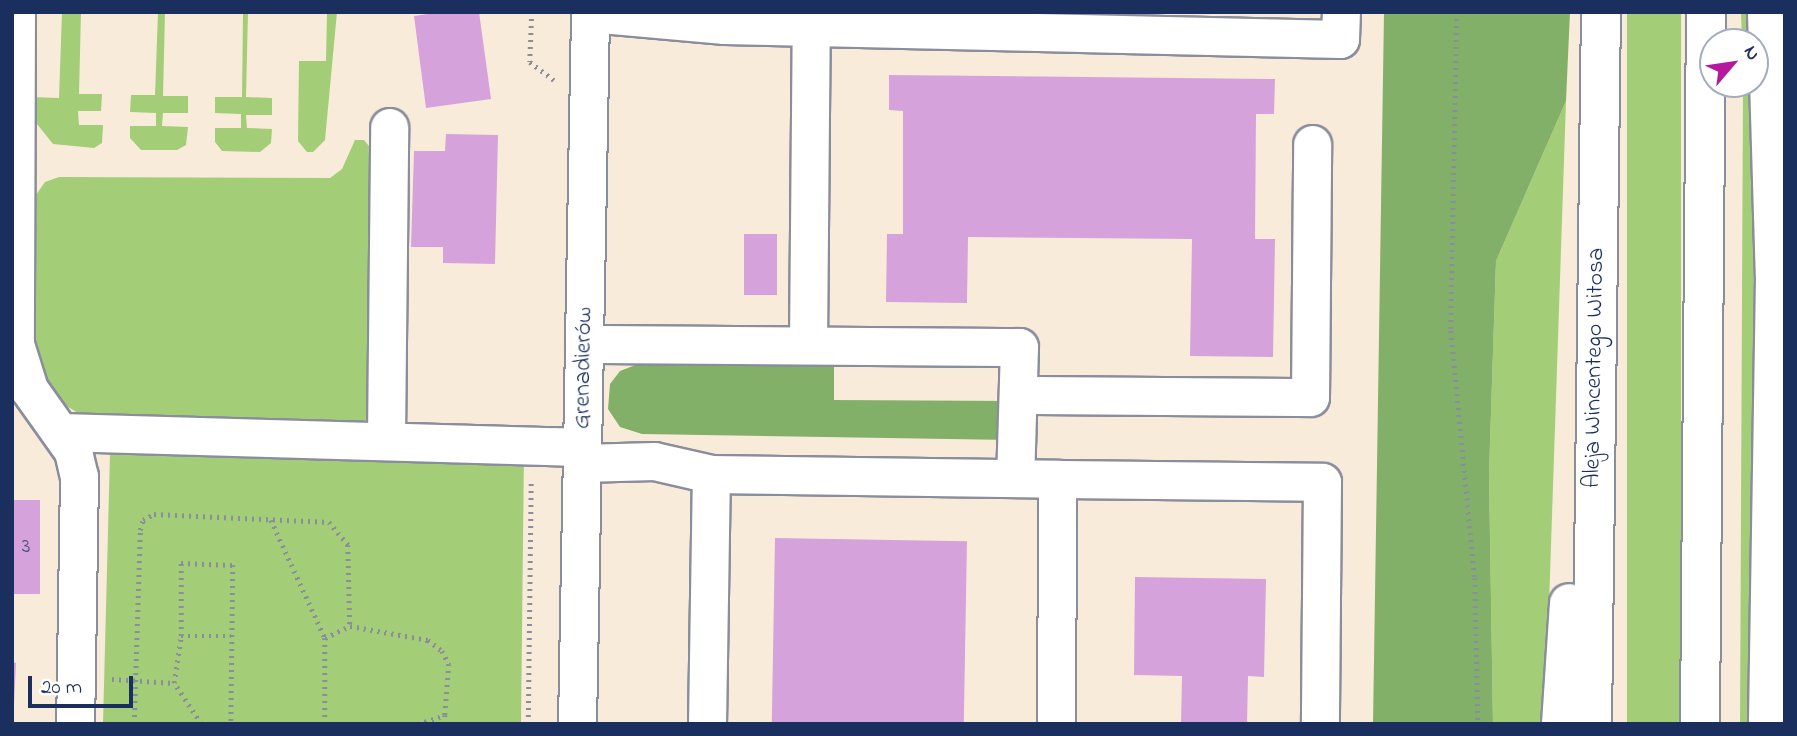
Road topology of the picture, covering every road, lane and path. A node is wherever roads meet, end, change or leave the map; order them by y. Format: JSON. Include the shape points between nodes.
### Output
{"nodes":[{"id":1,"x":16,"y":12,"type":"edge"},
{"id":2,"x":532,"y":12,"type":"edge"},
{"id":3,"x":1341,"y":12,"type":"edge"},
{"id":4,"x":1457,"y":12,"type":"edge"},
{"id":5,"x":1601,"y":12,"type":"edge"},
{"id":6,"x":1706,"y":12,"type":"edge"},
{"id":7,"x":1766,"y":12,"type":"edge"},
{"id":8,"x":590,"y":13,"type":"edge"},
{"id":9,"x":724,"y":19,"type":"edge"},
{"id":10,"x":811,"y":27,"type":"junction"},
{"id":11,"x":557,"y":82,"type":"dead end"},
{"id":12,"x":389,"y":127,"type":"dead end"},
{"id":13,"x":14,"y":139,"type":"edge"},
{"id":14,"x":1312,"y":144,"type":"dead end"},
{"id":15,"x":1785,"y":171,"type":"edge"},
{"id":16,"x":1774,"y":276,"type":"junction"},
{"id":17,"x":1595,"y":322,"type":"junction"},
{"id":18,"x":584,"y":344,"type":"junction"},
{"id":19,"x":808,"y":344,"type":"junction"},
{"id":20,"x":1704,"y":346,"type":"junction"},
{"id":21,"x":1018,"y":395,"type":"junction"},
{"id":22,"x":61,"y":432,"type":"junction"},
{"id":23,"x":386,"y":438,"type":"junction"},
{"id":24,"x":531,"y":444,"type":"junction"},
{"id":25,"x":582,"y":455,"type":"junction"},
{"id":26,"x":711,"y":474,"type":"junction"},
{"id":27,"x":1016,"y":478,"type":"junction"},
{"id":28,"x":1057,"y":479,"type":"junction"},
{"id":29,"x":271,"y":520,"type":"junction"},
{"id":30,"x":350,"y":626,"type":"junction"},
{"id":31,"x":181,"y":636,"type":"junction"},
{"id":32,"x":231,"y":636,"type":"junction"},
{"id":33,"x":325,"y":638,"type":"junction"},
{"id":34,"x":1776,"y":640,"type":"edge"},
{"id":35,"x":111,"y":679,"type":"dead end"},
{"id":36,"x":134,"y":680,"type":"junction"},
{"id":37,"x":174,"y":683,"type":"junction"},
{"id":38,"x":444,"y":715,"type":"junction"},
{"id":39,"x":75,"y":724,"type":"edge"},
{"id":40,"x":134,"y":724,"type":"edge"},
{"id":41,"x":201,"y":724,"type":"edge"},
{"id":42,"x":231,"y":724,"type":"edge"},
{"id":43,"x":325,"y":724,"type":"edge"},
{"id":44,"x":418,"y":724,"type":"edge"},
{"id":45,"x":444,"y":724,"type":"edge"},
{"id":46,"x":528,"y":724,"type":"edge"},
{"id":47,"x":577,"y":724,"type":"edge"},
{"id":48,"x":707,"y":724,"type":"edge"},
{"id":49,"x":1056,"y":724,"type":"edge"},
{"id":50,"x":1320,"y":724,"type":"edge"},
{"id":51,"x":1478,"y":724,"type":"edge"},
{"id":52,"x":1561,"y":724,"type":"edge"},
{"id":53,"x":1592,"y":724,"type":"edge"},
{"id":54,"x":1700,"y":724,"type":"edge"},
{"id":55,"x":1726,"y":724,"type":"edge"},
{"id":56,"x":1767,"y":724,"type":"edge"}],
"edges":[{"from":1,"to":13,"type":"street"},
{"from":2,"to":11,"type":"path","via":[[530,62]]},
{"from":3,"to":10,"type":"street","via":[[1339,39]]},
{"from":4,"to":51,"type":"path","via":[[1451,331],[1475,578]]},
{"from":5,"to":17,"type":"main road","name":"Aleja Wincentego Witosa"},
{"from":6,"to":20,"type":"main road"},
{"from":7,"to":16,"type":"street"},
{"from":8,"to":9,"type":"street"},
{"from":8,"to":18,"type":"street","name":"Grenadierów"},
{"from":9,"to":10,"type":"street"},
{"from":10,"to":19,"type":"street"},
{"from":12,"to":23,"type":"street"},
{"from":13,"to":22,"type":"street","via":[[15,344],[29,389]]},
{"from":14,"to":21,"type":"street","via":[[1310,397]]},
{"from":15,"to":16,"type":"street"},
{"from":16,"to":34,"type":"street"},
{"from":17,"to":52,"type":"main road"},
{"from":17,"to":53,"type":"main road","name":"Aleja Wincentego Witosa"},
{"from":18,"to":19,"type":"street"},
{"from":18,"to":25,"type":"street","name":"Grenadierów"},
{"from":19,"to":21,"type":"street","via":[[1019,347]]},
{"from":20,"to":54,"type":"main road"},
{"from":20,"to":55,"type":"main road","via":[[1727,600]]},
{"from":21,"to":27,"type":"street"},
{"from":22,"to":23,"type":"street"},
{"from":22,"to":39,"type":"street","via":[[74,451],[79,476]]},
{"from":23,"to":24,"type":"street"},
{"from":24,"to":25,"type":"street"},
{"from":24,"to":46,"type":"path"},
{"from":25,"to":26,"type":"street","via":[[654,461]]},
{"from":25,"to":47,"type":"street","name":"Grenadierów"},
{"from":26,"to":27,"type":"street"},
{"from":26,"to":48,"type":"street"},
{"from":27,"to":28,"type":"street"},
{"from":28,"to":49,"type":"street"},
{"from":28,"to":50,"type":"street","via":[[1322,482]]},
{"from":29,"to":30,"type":"path","via":[[316,518],[341,533],[348,545]]},
{"from":29,"to":33,"type":"path"},
{"from":29,"to":36,"type":"path","via":[[154,514],[143,520]]},
{"from":30,"to":33,"type":"path"},
{"from":30,"to":38,"type":"path","via":[[428,640],[442,651],[449,664]]},
{"from":31,"to":32,"type":"path"},
{"from":31,"to":32,"type":"path","via":[[181,563],[233,565]]},
{"from":31,"to":37,"type":"path"},
{"from":32,"to":42,"type":"path"},
{"from":33,"to":43,"type":"path"},
{"from":34,"to":56,"type":"street"},
{"from":35,"to":36,"type":"path"},
{"from":36,"to":37,"type":"path"},
{"from":36,"to":40,"type":"path"},
{"from":37,"to":41,"type":"path"},
{"from":38,"to":44,"type":"path"},
{"from":38,"to":45,"type":"path"}]}
